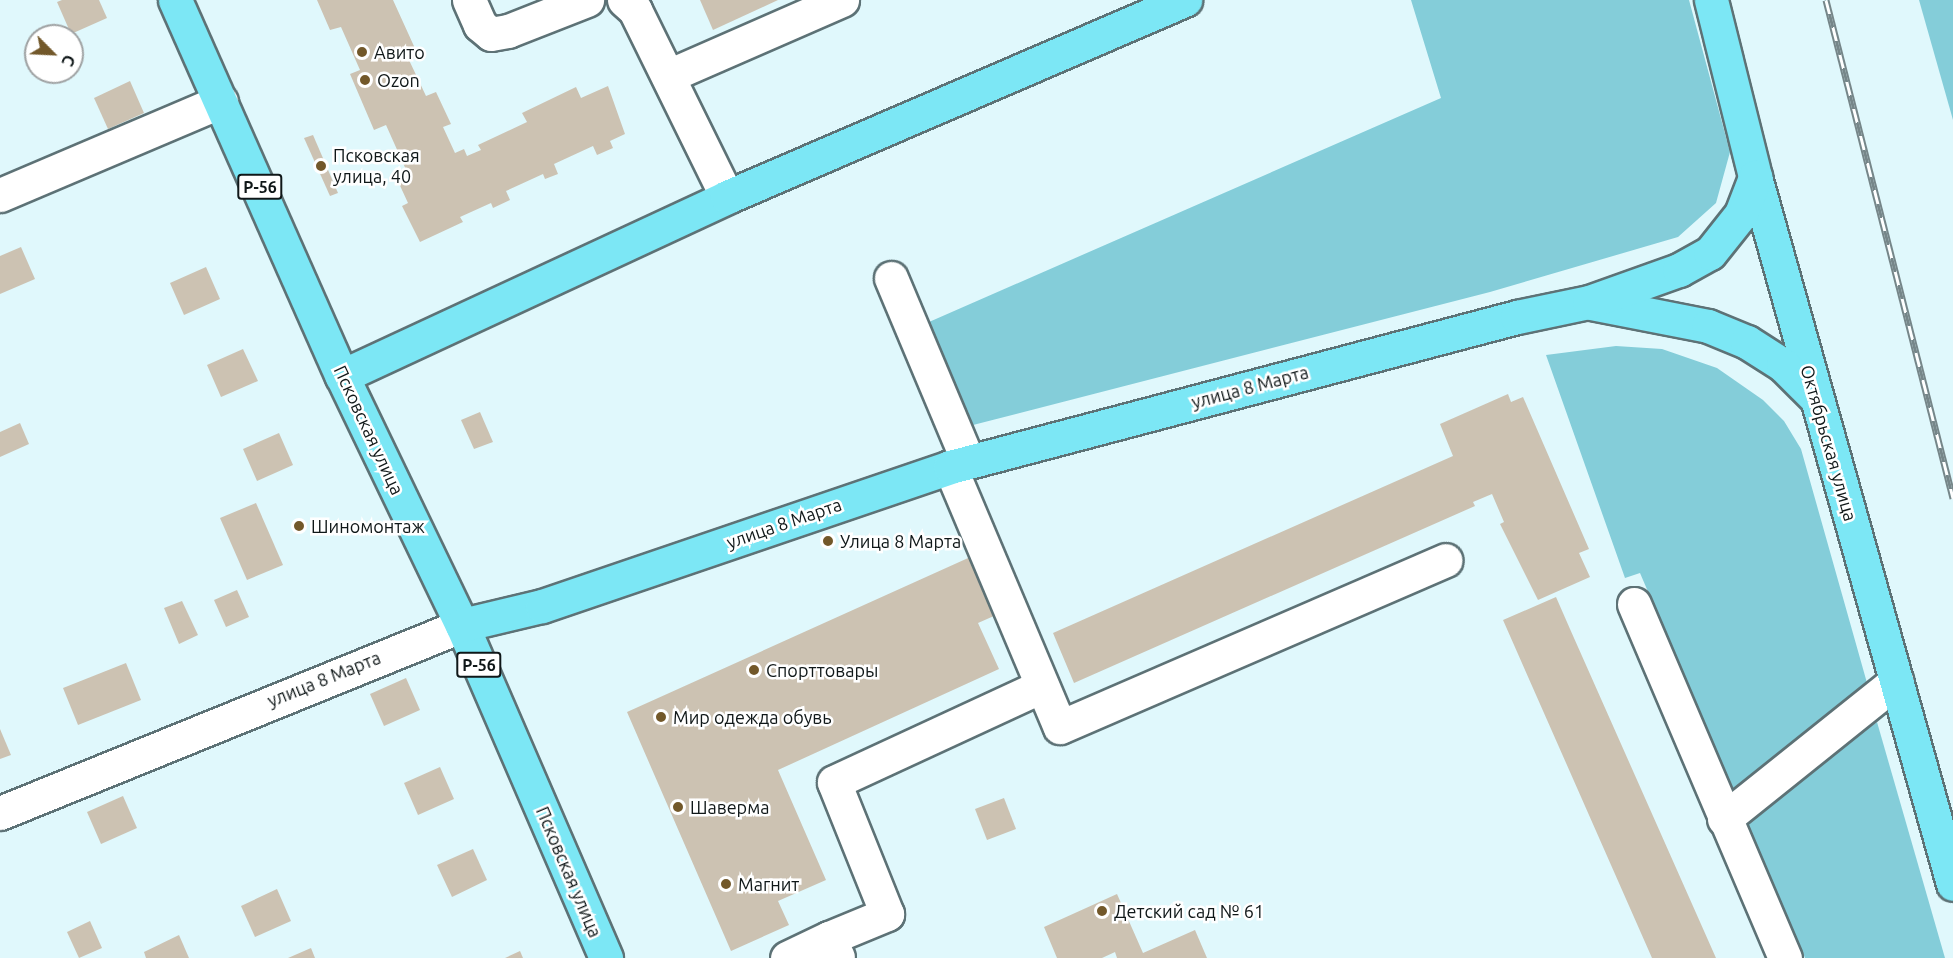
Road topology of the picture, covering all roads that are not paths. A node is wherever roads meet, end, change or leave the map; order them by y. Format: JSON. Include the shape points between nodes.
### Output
{"nodes":[{"id":1,"x":175,"y":0,"type":"edge"},
{"id":2,"x":469,"y":0,"type":"edge"},
{"id":3,"x":586,"y":0,"type":"edge"},
{"id":4,"x":624,"y":0,"type":"edge"},
{"id":5,"x":842,"y":0,"type":"edge"},
{"id":6,"x":1185,"y":0,"type":"edge"},
{"id":7,"x":1711,"y":0,"type":"edge"},
{"id":8,"x":668,"y":76,"type":"junction"},
{"id":9,"x":221,"y":101,"type":"junction"},
{"id":10,"x":1755,"y":177,"type":"junction"},
{"id":11,"x":0,"y":195,"type":"edge"},
{"id":12,"x":727,"y":197,"type":"junction"},
{"id":13,"x":891,"y":278,"type":"dead end"},
{"id":14,"x":1589,"y":302,"type":"junction"},
{"id":15,"x":342,"y":376,"type":"junction"},
{"id":16,"x":1815,"y":397,"type":"junction"},
{"id":17,"x":959,"y":464,"type":"junction"},
{"id":18,"x":1445,"y":560,"type":"dead end"},
{"id":19,"x":1634,"y":604,"type":"dead end"},
{"id":20,"x":462,"y":625,"type":"junction"},
{"id":21,"x":1896,"y":681,"type":"junction"},
{"id":22,"x":1042,"y":686,"type":"junction"},
{"id":23,"x":0,"y":813,"type":"edge"},
{"id":24,"x":1724,"y":819,"type":"junction"},
{"id":25,"x":1953,"y":884,"type":"edge"},
{"id":26,"x":834,"y":948,"type":"edge"},
{"id":27,"x":606,"y":958,"type":"edge"},
{"id":28,"x":787,"y":958,"type":"edge"},
{"id":29,"x":1785,"y":958,"type":"edge"}],
"edges":[{"from":1,"to":9,"type":"main road","name":"Псковская улица","number":"Р-56"},
{"from":2,"to":3,"type":"street","via":[[480,25],[491,34],[508,32]]},
{"from":4,"to":8,"type":"street","via":[[635,10]]},
{"from":5,"to":8,"type":"street"},
{"from":6,"to":12,"type":"main road"},
{"from":7,"to":10,"type":"main road","name":"Октябрьская улица"},
{"from":8,"to":12,"type":"street"},
{"from":9,"to":11,"type":"street"},
{"from":9,"to":15,"type":"main road","name":"Псковская улица","number":"Р-56"},
{"from":10,"to":14,"type":"main road","name":"улица 8 Марта","via":[[1741,214],[1710,253],[1679,270]]},
{"from":10,"to":16,"type":"main road","name":"Октябрьская улица"},
{"from":12,"to":15,"type":"main road"},
{"from":13,"to":17,"type":"street"},
{"from":14,"to":16,"type":"main road","via":[[1708,326],[1747,342],[1783,365]]},
{"from":14,"to":17,"type":"main road","name":"улица 8 Марта","via":[[1517,317]]},
{"from":15,"to":20,"type":"main road","name":"Псковская улица","number":"Р-56"},
{"from":16,"to":21,"type":"main road","name":"Октябрьская улица"},
{"from":17,"to":20,"type":"main road","name":"улица 8 Марта","via":[[542,606]]},
{"from":17,"to":22,"type":"street"},
{"from":18,"to":22,"type":"street","via":[[1060,728]]},
{"from":19,"to":24,"type":"street"},
{"from":20,"to":23,"type":"street","name":"улица 8 Марта"},
{"from":20,"to":27,"type":"main road","name":"Псковская улица","number":"Р-56"},
{"from":21,"to":24,"type":"street"},
{"from":21,"to":25,"type":"main road","name":"Октябрьская улица"},
{"from":22,"to":26,"type":"street","via":[[834,782],[887,914]]},
{"from":24,"to":29,"type":"street"},
{"from":26,"to":28,"type":"street"}]}
